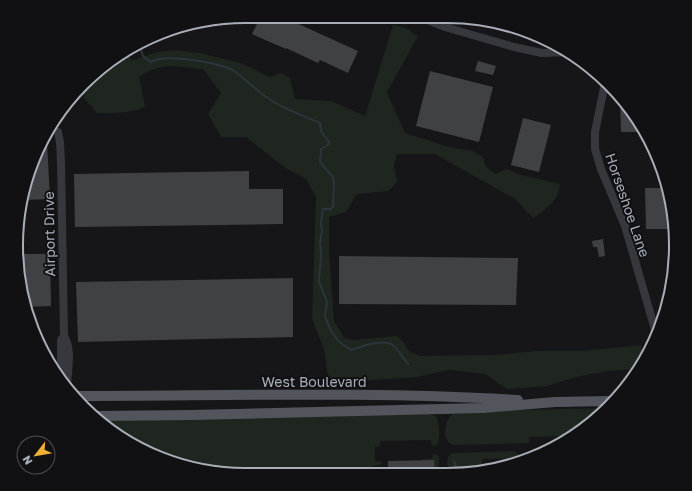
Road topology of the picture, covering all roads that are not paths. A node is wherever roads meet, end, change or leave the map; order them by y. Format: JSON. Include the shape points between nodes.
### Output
{"nodes":[{"id":1,"x":435,"y":23,"type":"edge"},
{"id":2,"x":557,"y":52,"type":"edge"},
{"id":3,"x":604,"y":88,"type":"edge"},
{"id":4,"x":58,"y":132,"type":"dead end"},
{"id":5,"x":654,"y":326,"type":"edge"},
{"id":6,"x":68,"y":380,"type":"edge"},
{"id":7,"x":82,"y":396,"type":"edge"},
{"id":8,"x":606,"y":401,"type":"edge"},
{"id":9,"x":555,"y":402,"type":"junction"},
{"id":10,"x":103,"y":416,"type":"edge"}],
"edges":[{"from":1,"to":2,"type":"street","via":[[514,47],[542,53]]},
{"from":3,"to":5,"type":"street","name":"Horseshoe Lane","via":[[595,132],[595,149],[625,226]]},
{"from":4,"to":6,"type":"street","name":"Airport Drive","via":[[61,162],[64,336],[68,347]]},
{"from":7,"to":9,"type":"main road","name":"West Boulevard","via":[[382,395]]},
{"from":8,"to":9,"type":"main road","name":"West Boulevard"},
{"from":9,"to":10,"type":"main road","name":"West Boulevard","via":[[483,408]]}]}
